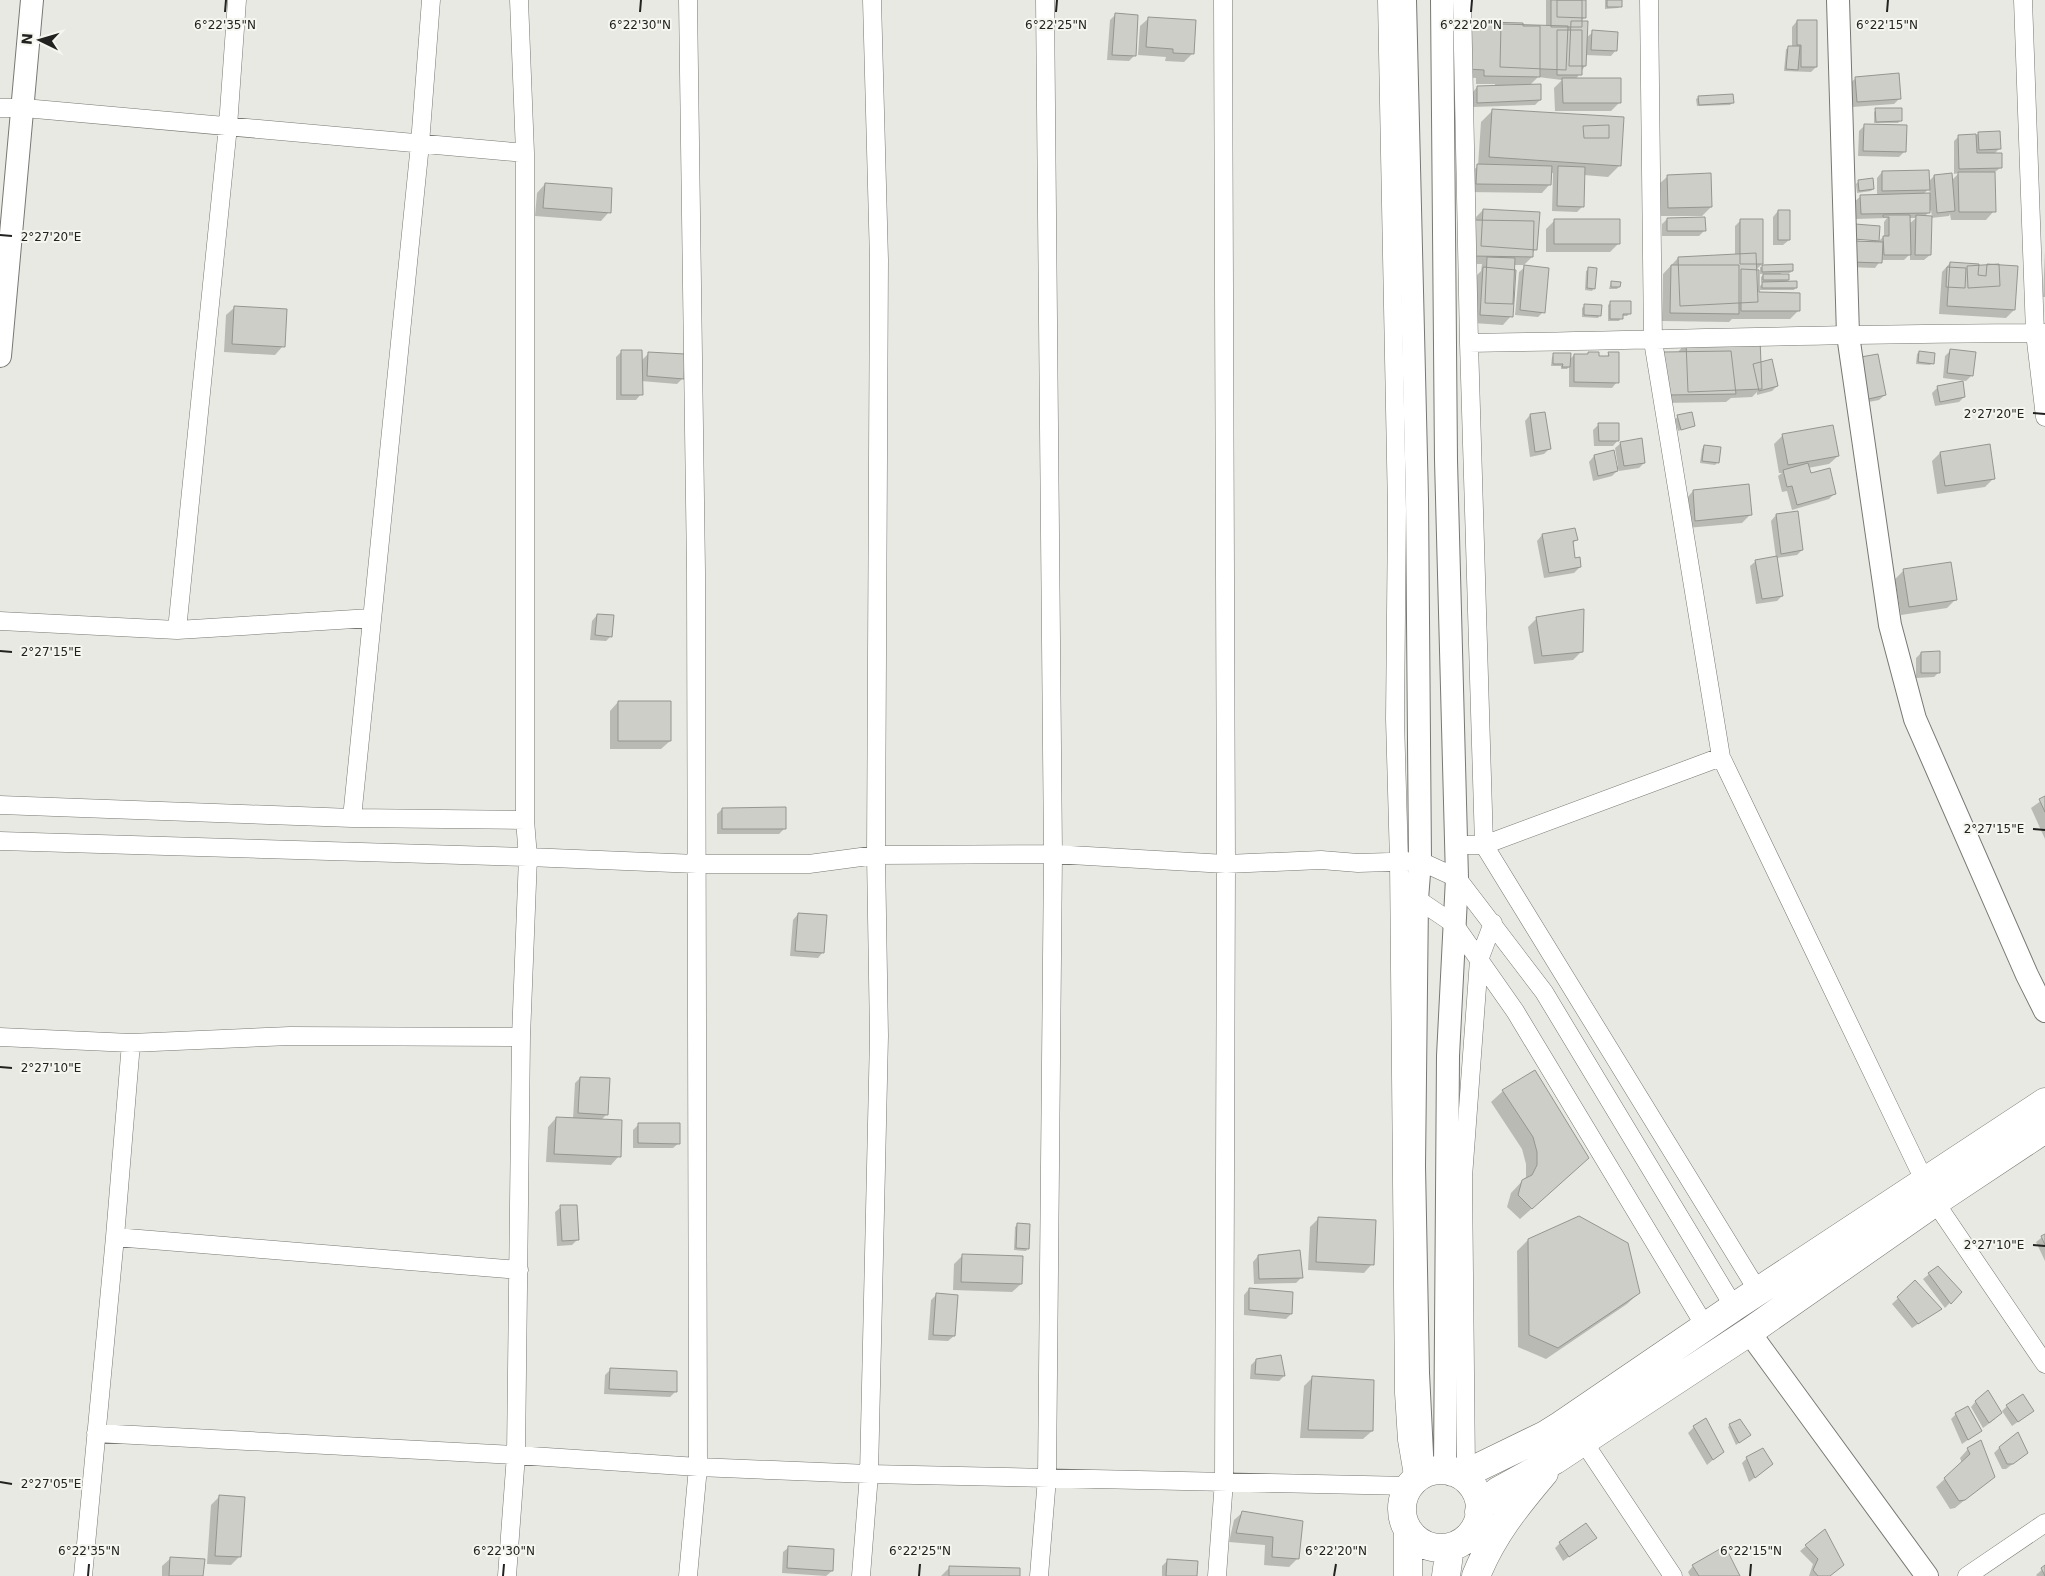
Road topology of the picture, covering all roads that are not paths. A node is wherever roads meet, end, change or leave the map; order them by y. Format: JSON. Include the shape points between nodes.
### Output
{"nodes":[{"id":1,"x":32,"y":0,"type":"edge"},
{"id":2,"x":237,"y":0,"type":"edge"},
{"id":3,"x":431,"y":0,"type":"edge"},
{"id":4,"x":519,"y":0,"type":"edge"},
{"id":5,"x":688,"y":0,"type":"edge"},
{"id":6,"x":872,"y":0,"type":"edge"},
{"id":7,"x":1045,"y":0,"type":"edge"},
{"id":8,"x":1223,"y":0,"type":"edge"},
{"id":9,"x":1387,"y":0,"type":"edge"},
{"id":10,"x":1405,"y":0,"type":"edge"},
{"id":11,"x":1442,"y":0,"type":"edge"},
{"id":12,"x":1462,"y":0,"type":"edge"},
{"id":13,"x":1649,"y":0,"type":"edge"},
{"id":14,"x":1838,"y":0,"type":"edge"},
{"id":15,"x":2023,"y":0,"type":"edge"},
{"id":16,"x":0,"y":108,"type":"edge"},
{"id":17,"x":24,"y":108,"type":"junction"},
{"id":18,"x":228,"y":126,"type":"junction"},
{"id":19,"x":420,"y":144,"type":"junction"},
{"id":20,"x":525,"y":153,"type":"junction"},
{"id":21,"x":2040,"y":333,"type":"edge"},
{"id":22,"x":1848,"y":335,"type":"junction"},
{"id":23,"x":1653,"y":341,"type":"junction"},
{"id":24,"x":1469,"y":343,"type":"junction"},
{"id":25,"x":0,"y":356,"type":"edge"},
{"id":26,"x":2045,"y":418,"type":"edge"},
{"id":27,"x":371,"y":618,"type":"junction"},
{"id":28,"x":0,"y":621,"type":"edge"},
{"id":29,"x":177,"y":630,"type":"junction"},
{"id":30,"x":1722,"y":757,"type":"junction"},
{"id":31,"x":0,"y":805,"type":"edge"},
{"id":32,"x":352,"y":818,"type":"junction"},
{"id":33,"x":525,"y":820,"type":"junction"},
{"id":34,"x":0,"y":841,"type":"edge"},
{"id":35,"x":1484,"y":844,"type":"junction"},
{"id":36,"x":1457,"y":845,"type":"junction"},
{"id":37,"x":1053,"y":854,"type":"junction"},
{"id":38,"x":876,"y":855,"type":"junction"},
{"id":39,"x":528,"y":857,"type":"junction"},
{"id":40,"x":1410,"y":861,"type":"junction"},
{"id":41,"x":697,"y":864,"type":"junction"},
{"id":42,"x":1226,"y":864,"type":"junction"},
{"id":43,"x":1457,"y":878,"type":"junction"},
{"id":44,"x":1417,"y":898,"type":"junction"},
{"id":45,"x":1493,"y":923,"type":"junction"},
{"id":46,"x":1454,"y":924,"type":"junction"},
{"id":47,"x":1479,"y":960,"type":"junction"},
{"id":48,"x":2045,"y":1012,"type":"edge"},
{"id":49,"x":0,"y":1037,"type":"edge"},
{"id":50,"x":521,"y":1037,"type":"junction"},
{"id":51,"x":131,"y":1043,"type":"junction"},
{"id":52,"x":2045,"y":1102,"type":"edge"},
{"id":53,"x":2045,"y":1129,"type":"edge"},
{"id":54,"x":1929,"y":1191,"type":"junction"},
{"id":55,"x":115,"y":1237,"type":"junction"},
{"id":56,"x":519,"y":1270,"type":"junction"},
{"id":57,"x":1758,"y":1290,"type":"junction"},
{"id":58,"x":1734,"y":1307,"type":"junction"},
{"id":59,"x":1706,"y":1326,"type":"junction"},
{"id":60,"x":1749,"y":1332,"type":"junction"},
{"id":61,"x":2045,"y":1364,"type":"edge"},
{"id":62,"x":96,"y":1433,"type":"junction"},
{"id":63,"x":1583,"y":1441,"type":"junction"},
{"id":64,"x":516,"y":1454,"type":"junction"},
{"id":65,"x":1555,"y":1460,"type":"junction"},
{"id":66,"x":698,"y":1467,"type":"junction"},
{"id":67,"x":869,"y":1474,"type":"junction"},
{"id":68,"x":1435,"y":1476,"type":"junction"},
{"id":69,"x":1047,"y":1478,"type":"junction"},
{"id":70,"x":1224,"y":1481,"type":"junction"},
{"id":71,"x":1480,"y":1512,"type":"junction"},
{"id":72,"x":2045,"y":1523,"type":"edge"},
{"id":73,"x":1408,"y":1531,"type":"junction"},
{"id":74,"x":1450,"y":1547,"type":"junction"},
{"id":75,"x":83,"y":1576,"type":"edge"},
{"id":76,"x":507,"y":1576,"type":"edge"},
{"id":77,"x":688,"y":1576,"type":"edge"},
{"id":78,"x":861,"y":1576,"type":"edge"},
{"id":79,"x":1040,"y":1576,"type":"edge"},
{"id":80,"x":1217,"y":1576,"type":"edge"},
{"id":81,"x":1408,"y":1576,"type":"edge"},
{"id":82,"x":1446,"y":1576,"type":"edge"},
{"id":83,"x":1476,"y":1576,"type":"edge"},
{"id":84,"x":1673,"y":1576,"type":"edge"},
{"id":85,"x":1927,"y":1576,"type":"edge"},
{"id":86,"x":1967,"y":1576,"type":"edge"}],
"edges":[{"from":1,"to":17,"type":"street"},
{"from":2,"to":18,"type":"street"},
{"from":3,"to":19,"type":"street"},
{"from":4,"to":20,"type":"street"},
{"from":5,"to":41,"type":"street"},
{"from":6,"to":38,"type":"street","via":[[879,260]]},
{"from":7,"to":37,"type":"street"},
{"from":8,"to":42,"type":"street"},
{"from":9,"to":40,"type":"street","via":[[1397,510],[1396,718]]},
{"from":10,"to":40,"type":"street","via":[[1417,499]]},
{"from":11,"to":36,"type":"street","via":[[1446,460]]},
{"from":12,"to":24,"type":"street"},
{"from":13,"to":23,"type":"street"},
{"from":14,"to":22,"type":"street"},
{"from":15,"to":21,"type":"street"},
{"from":16,"to":17,"type":"street"},
{"from":17,"to":18,"type":"street"},
{"from":17,"to":25,"type":"street"},
{"from":18,"to":19,"type":"street"},
{"from":18,"to":29,"type":"street"},
{"from":19,"to":20,"type":"street"},
{"from":19,"to":27,"type":"street"},
{"from":20,"to":33,"type":"street"},
{"from":21,"to":22,"type":"street"},
{"from":21,"to":26,"type":"street"},
{"from":22,"to":23,"type":"street"},
{"from":22,"to":48,"type":"street","via":[[1890,625],[1915,719]]},
{"from":23,"to":24,"type":"street"},
{"from":23,"to":30,"type":"street"},
{"from":24,"to":35,"type":"street"},
{"from":27,"to":29,"type":"street"},
{"from":27,"to":32,"type":"street"},
{"from":28,"to":29,"type":"street"},
{"from":30,"to":35,"type":"street"},
{"from":30,"to":54,"type":"street"},
{"from":31,"to":32,"type":"street"},
{"from":32,"to":33,"type":"street"},
{"from":33,"to":39,"type":"street"},
{"from":34,"to":39,"type":"street"},
{"from":35,"to":36,"type":"street"},
{"from":35,"to":57,"type":"street"},
{"from":36,"to":43,"type":"street"},
{"from":37,"to":38,"type":"street"},
{"from":37,"to":42,"type":"street"},
{"from":37,"to":69,"type":"street"},
{"from":38,"to":41,"type":"street","via":[[809,864]]},
{"from":38,"to":67,"type":"street","via":[[878,1036]]},
{"from":39,"to":41,"type":"street"},
{"from":39,"to":50,"type":"street"},
{"from":40,"to":42,"type":"street"},
{"from":40,"to":43,"type":"street"},
{"from":40,"to":44,"type":"street"},
{"from":40,"to":68,"type":"street","via":[[1404,1393],[1407,1440]]},
{"from":41,"to":66,"type":"street"},
{"from":42,"to":70,"type":"street"},
{"from":43,"to":45,"type":"street"},
{"from":43,"to":46,"type":"street"},
{"from":44,"to":46,"type":"street"},
{"from":44,"to":68,"type":"street","via":[[1414,1166],[1418,1373]]},
{"from":45,"to":47,"type":"street"},
{"from":45,"to":58,"type":"street","via":[[1544,992]]},
{"from":46,"to":47,"type":"street"},
{"from":46,"to":68,"type":"street"},
{"from":47,"to":59,"type":"street","via":[[1515,1011]]},
{"from":47,"to":68,"type":"street"},
{"from":49,"to":51,"type":"street"},
{"from":50,"to":51,"type":"street","via":[[290,1036]]},
{"from":50,"to":56,"type":"street"},
{"from":51,"to":55,"type":"street"},
{"from":52,"to":54,"type":"main road"},
{"from":53,"to":54,"type":"main road"},
{"from":54,"to":57,"type":"main road"},
{"from":54,"to":60,"type":"main road"},
{"from":54,"to":61,"type":"street"},
{"from":55,"to":56,"type":"street"},
{"from":55,"to":62,"type":"street"},
{"from":56,"to":64,"type":"street"},
{"from":57,"to":58,"type":"main road"},
{"from":58,"to":59,"type":"main road"},
{"from":59,"to":68,"type":"main road","via":[[1545,1435]]},
{"from":60,"to":63,"type":"main road"},
{"from":60,"to":85,"type":"street"},
{"from":62,"to":64,"type":"street"},
{"from":62,"to":75,"type":"street"},
{"from":63,"to":65,"type":"main road"},
{"from":63,"to":84,"type":"street"},
{"from":64,"to":66,"type":"street"},
{"from":64,"to":76,"type":"street"},
{"from":65,"to":71,"type":"main road","via":[[1498,1491]]},
{"from":65,"to":83,"type":"main road","via":[[1498,1531]]},
{"from":66,"to":67,"type":"street"},
{"from":66,"to":77,"type":"street"},
{"from":67,"to":69,"type":"street"},
{"from":67,"to":78,"type":"street"},
{"from":68,"to":70,"type":"street"},
{"from":68,"to":71,"type":"main road","via":[[1464,1478],[1477,1496]]},
{"from":68,"to":73,"type":"main road","via":[[1405,1494],[1402,1508]]},
{"from":69,"to":70,"type":"street"},
{"from":69,"to":79,"type":"street"},
{"from":70,"to":80,"type":"street"},
{"from":71,"to":74,"type":"main road","via":[[1470,1534]]},
{"from":72,"to":86,"type":"street"},
{"from":73,"to":74,"type":"main road","via":[[1426,1545]]},
{"from":73,"to":81,"type":"main road"},
{"from":74,"to":82,"type":"main road"}]}
